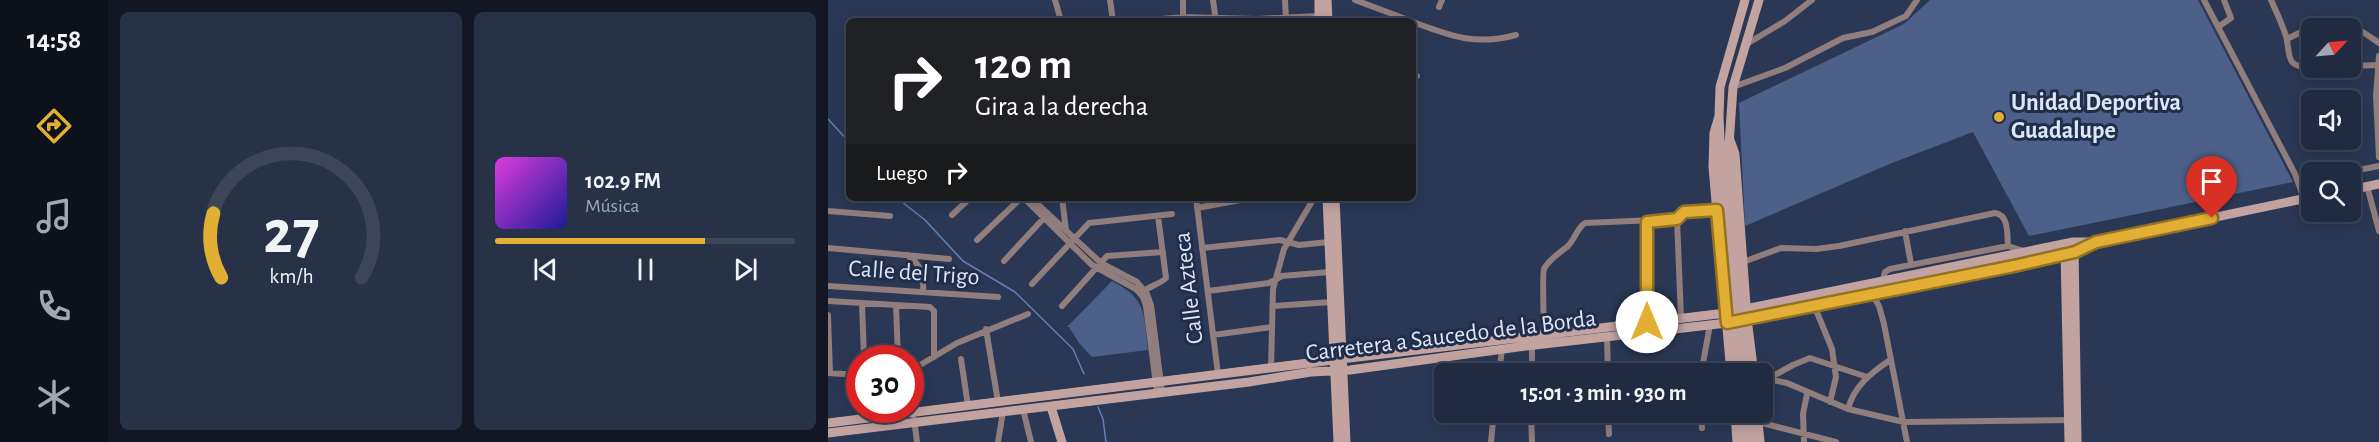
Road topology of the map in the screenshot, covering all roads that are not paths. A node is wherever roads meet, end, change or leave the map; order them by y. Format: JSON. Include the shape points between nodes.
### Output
{"nodes":[{"id":1,"x":1055,"y":0,"type":"edge"},
{"id":2,"x":1110,"y":0,"type":"edge"},
{"id":3,"x":1183,"y":0,"type":"edge"},
{"id":4,"x":1213,"y":0,"type":"edge"},
{"id":5,"x":1285,"y":0,"type":"edge"},
{"id":6,"x":1318,"y":0,"type":"edge"},
{"id":7,"x":1327,"y":0,"type":"edge"},
{"id":8,"x":1355,"y":0,"type":"edge"},
{"id":9,"x":1745,"y":0,"type":"edge"},
{"id":10,"x":1759,"y":0,"type":"edge"},
{"id":11,"x":1812,"y":0,"type":"edge"},
{"id":12,"x":1917,"y":0,"type":"edge"},
{"id":13,"x":2204,"y":0,"type":"edge"},
{"id":14,"x":2224,"y":0,"type":"edge"},
{"id":15,"x":2271,"y":0,"type":"edge"},
{"id":16,"x":1183,"y":17,"type":"junction"},
{"id":17,"x":1060,"y":18,"type":"edge"},
{"id":18,"x":1113,"y":18,"type":"edge"},
{"id":19,"x":1172,"y":18,"type":"edge"},
{"id":20,"x":1194,"y":18,"type":"edge"},
{"id":21,"x":1216,"y":18,"type":"edge"},
{"id":22,"x":1286,"y":18,"type":"edge"},
{"id":23,"x":1322,"y":18,"type":"edge"},
{"id":24,"x":1322,"y":18,"type":"edge"},
{"id":25,"x":1404,"y":18,"type":"edge"},
{"id":26,"x":1416,"y":23,"type":"edge"},
{"id":27,"x":2218,"y":27,"type":"junction"},
{"id":28,"x":1516,"y":34,"type":"dead end"},
{"id":29,"x":2287,"y":39,"type":"junction"},
{"id":30,"x":2379,"y":43,"type":"edge"},
{"id":31,"x":1744,"y":45,"type":"junction"},
{"id":32,"x":2379,"y":60,"type":"edge"},
{"id":33,"x":2361,"y":64,"type":"edge"},
{"id":34,"x":2301,"y":68,"type":"edge"},
{"id":35,"x":1733,"y":87,"type":"junction"},
{"id":36,"x":2378,"y":96,"type":"edge"},
{"id":37,"x":1719,"y":116,"type":"junction"},
{"id":38,"x":1730,"y":140,"type":"junction"},
{"id":39,"x":2379,"y":157,"type":"edge"},
{"id":40,"x":2379,"y":166,"type":"edge"},
{"id":41,"x":2361,"y":170,"type":"edge"},
{"id":42,"x":1726,"y":184,"type":"junction"},
{"id":43,"x":2379,"y":184,"type":"edge"},
{"id":44,"x":2301,"y":185,"type":"edge"},
{"id":45,"x":2367,"y":186,"type":"junction"},
{"id":46,"x":2361,"y":187,"type":"edge"},
{"id":47,"x":2301,"y":199,"type":"edge"},
{"id":48,"x":967,"y":201,"type":"edge"},
{"id":49,"x":1019,"y":201,"type":"edge"},
{"id":50,"x":1026,"y":201,"type":"edge"},
{"id":51,"x":1034,"y":201,"type":"edge"},
{"id":52,"x":1062,"y":201,"type":"edge"},
{"id":53,"x":1196,"y":201,"type":"edge"},
{"id":54,"x":1235,"y":201,"type":"edge"},
{"id":55,"x":1312,"y":201,"type":"edge"},
{"id":56,"x":1327,"y":201,"type":"edge"},
{"id":57,"x":1335,"y":201,"type":"edge"},
{"id":58,"x":1197,"y":208,"type":"junction"},
{"id":59,"x":1717,"y":210,"type":"junction"},
{"id":60,"x":828,"y":211,"type":"edge"},
{"id":61,"x":1172,"y":214,"type":"dead end"},
{"id":62,"x":952,"y":215,"type":"dead end"},
{"id":63,"x":890,"y":216,"type":"dead end"},
{"id":64,"x":1158,"y":216,"type":"junction"},
{"id":65,"x":1047,"y":217,"type":"junction"},
{"id":66,"x":1677,"y":219,"type":"junction"},
{"id":67,"x":1647,"y":222,"type":"junction"},
{"id":68,"x":1066,"y":231,"type":"junction"},
{"id":69,"x":1905,"y":231,"type":"junction"},
{"id":70,"x":2379,"y":231,"type":"edge"},
{"id":71,"x":977,"y":240,"type":"dead end"},
{"id":72,"x":1070,"y":241,"type":"junction"},
{"id":73,"x":1290,"y":241,"type":"junction"},
{"id":74,"x":1329,"y":242,"type":"junction"},
{"id":75,"x":2008,"y":246,"type":"junction"},
{"id":76,"x":828,"y":248,"type":"edge"},
{"id":77,"x":1202,"y":248,"type":"junction"},
{"id":78,"x":2069,"y":248,"type":"junction"},
{"id":79,"x":1163,"y":252,"type":"junction"},
{"id":80,"x":2026,"y":252,"type":"junction"},
{"id":81,"x":907,"y":255,"type":"junction"},
{"id":82,"x":949,"y":259,"type":"dead end"},
{"id":83,"x":1004,"y":261,"type":"dead end"},
{"id":84,"x":1743,"y":262,"type":"junction"},
{"id":85,"x":1911,"y":264,"type":"junction"},
{"id":86,"x":1100,"y":265,"type":"junction"},
{"id":87,"x":1330,"y":272,"type":"junction"},
{"id":88,"x":1275,"y":280,"type":"junction"},
{"id":89,"x":1882,"y":282,"type":"junction"},
{"id":90,"x":1032,"y":284,"type":"dead end"},
{"id":91,"x":1723,"y":284,"type":"junction"},
{"id":92,"x":1744,"y":285,"type":"junction"},
{"id":93,"x":828,"y":286,"type":"edge"},
{"id":94,"x":1208,"y":291,"type":"junction"},
{"id":95,"x":923,"y":292,"type":"junction"},
{"id":96,"x":1143,"y":292,"type":"junction"},
{"id":97,"x":1873,"y":296,"type":"junction"},
{"id":98,"x":998,"y":297,"type":"dead end"},
{"id":99,"x":828,"y":301,"type":"edge"},
{"id":100,"x":1332,"y":302,"type":"junction"},
{"id":101,"x":862,"y":303,"type":"junction"},
{"id":102,"x":896,"y":305,"type":"junction"},
{"id":103,"x":1814,"y":305,"type":"junction"},
{"id":104,"x":1062,"y":306,"type":"dead end"},
{"id":105,"x":1273,"y":306,"type":"junction"},
{"id":106,"x":1747,"y":309,"type":"junction"},
{"id":107,"x":1028,"y":314,"type":"dead end"},
{"id":108,"x":1729,"y":314,"type":"junction"},
{"id":109,"x":828,"y":315,"type":"edge"},
{"id":110,"x":1681,"y":318,"type":"junction"},
{"id":111,"x":1747,"y":320,"type":"junction"},
{"id":112,"x":1647,"y":322,"type":"junction"},
{"id":113,"x":1710,"y":325,"type":"junction"},
{"id":114,"x":1272,"y":327,"type":"junction"},
{"id":115,"x":986,"y":329,"type":"junction"},
{"id":116,"x":1213,"y":335,"type":"junction"},
{"id":117,"x":1544,"y":335,"type":"junction"},
{"id":118,"x":1607,"y":337,"type":"junction"},
{"id":119,"x":1749,"y":338,"type":"junction"},
{"id":120,"x":1729,"y":343,"type":"junction"},
{"id":121,"x":864,"y":345,"type":"edge"},
{"id":122,"x":898,"y":345,"type":"edge"},
{"id":123,"x":1532,"y":345,"type":"junction"},
{"id":124,"x":1502,"y":349,"type":"junction"},
{"id":125,"x":934,"y":357,"type":"junction"},
{"id":126,"x":961,"y":359,"type":"dead end"},
{"id":127,"x":1338,"y":359,"type":"junction"},
{"id":128,"x":1890,"y":360,"type":"junction"},
{"id":129,"x":924,"y":363,"type":"edge"},
{"id":130,"x":1500,"y":363,"type":"edge"},
{"id":131,"x":1532,"y":363,"type":"edge"},
{"id":132,"x":1608,"y":363,"type":"edge"},
{"id":133,"x":1702,"y":363,"type":"edge"},
{"id":134,"x":1730,"y":363,"type":"edge"},
{"id":135,"x":1737,"y":363,"type":"edge"},
{"id":136,"x":1745,"y":363,"type":"edge"},
{"id":137,"x":1752,"y":363,"type":"edge"},
{"id":138,"x":1834,"y":367,"type":"junction"},
{"id":139,"x":1271,"y":368,"type":"junction"},
{"id":140,"x":1338,"y":370,"type":"junction"},
{"id":141,"x":829,"y":373,"type":"edge"},
{"id":142,"x":846,"y":374,"type":"edge"},
{"id":143,"x":1218,"y":374,"type":"junction"},
{"id":144,"x":1773,"y":376,"type":"edge"},
{"id":145,"x":1867,"y":377,"type":"junction"},
{"id":146,"x":1158,"y":382,"type":"junction"},
{"id":147,"x":1773,"y":382,"type":"edge"},
{"id":148,"x":1160,"y":392,"type":"junction"},
{"id":149,"x":1808,"y":394,"type":"junction"},
{"id":150,"x":998,"y":402,"type":"junction"},
{"id":151,"x":1830,"y":402,"type":"junction"},
{"id":152,"x":968,"y":406,"type":"junction"},
{"id":153,"x":1048,"y":407,"type":"junction"},
{"id":154,"x":1023,"y":409,"type":"junction"},
{"id":155,"x":1848,"y":409,"type":"junction"},
{"id":156,"x":1003,"y":411,"type":"junction"},
{"id":157,"x":924,"y":415,"type":"edge"},
{"id":158,"x":924,"y":416,"type":"edge"},
{"id":159,"x":846,"y":419,"type":"edge"},
{"id":160,"x":2073,"y":420,"type":"junction"},
{"id":161,"x":1773,"y":422,"type":"edge"},
{"id":162,"x":1904,"y":422,"type":"junction"},
{"id":163,"x":828,"y":423,"type":"edge"},
{"id":164,"x":882,"y":423,"type":"edge"},
{"id":165,"x":915,"y":423,"type":"edge"},
{"id":166,"x":1493,"y":423,"type":"edge"},
{"id":167,"x":1531,"y":423,"type":"edge"},
{"id":168,"x":1608,"y":423,"type":"edge"},
{"id":169,"x":1702,"y":423,"type":"edge"},
{"id":170,"x":1736,"y":423,"type":"edge"},
{"id":171,"x":1743,"y":423,"type":"edge"},
{"id":172,"x":1751,"y":423,"type":"edge"},
{"id":173,"x":1758,"y":423,"type":"edge"},
{"id":174,"x":1702,"y":428,"type":"dead end"},
{"id":175,"x":1803,"y":432,"type":"junction"},
{"id":176,"x":828,"y":433,"type":"edge"},
{"id":177,"x":1609,"y":434,"type":"dead end"},
{"id":178,"x":917,"y":442,"type":"edge"},
{"id":179,"x":998,"y":442,"type":"edge"},
{"id":180,"x":1031,"y":442,"type":"edge"},
{"id":181,"x":1055,"y":442,"type":"edge"},
{"id":182,"x":1062,"y":442,"type":"edge"},
{"id":183,"x":1338,"y":442,"type":"edge"},
{"id":184,"x":1346,"y":442,"type":"edge"},
{"id":185,"x":1491,"y":442,"type":"edge"},
{"id":186,"x":1532,"y":442,"type":"edge"},
{"id":187,"x":1737,"y":442,"type":"edge"},
{"id":188,"x":1744,"y":442,"type":"edge"},
{"id":189,"x":1752,"y":442,"type":"edge"},
{"id":190,"x":1760,"y":442,"type":"edge"},
{"id":191,"x":1804,"y":442,"type":"edge"},
{"id":192,"x":1836,"y":442,"type":"edge"},
{"id":193,"x":1907,"y":442,"type":"edge"},
{"id":194,"x":2069,"y":442,"type":"edge"},
{"id":195,"x":2077,"y":442,"type":"edge"}],
"edges":[{"from":1,"to":17,"type":"street"},
{"from":2,"to":18,"type":"street"},
{"from":3,"to":16,"type":"street"},
{"from":4,"to":21,"type":"street"},
{"from":5,"to":22,"type":"street"},
{"from":6,"to":23,"type":"street"},
{"from":7,"to":24,"type":"street"},
{"from":8,"to":25,"type":"street"},
{"from":9,"to":37,"type":"street","via":[[1722,75]]},
{"from":10,"to":31,"type":"street"},
{"from":11,"to":31,"type":"street"},
{"from":12,"to":35,"type":"street","via":[[1906,16],[1872,32],[1843,38],[1785,68]]},
{"from":13,"to":27,"type":"street"},
{"from":14,"to":27,"type":"street","via":[[2231,18]]},
{"from":15,"to":29,"type":"street"},
{"from":16,"to":19,"type":"street"},
{"from":16,"to":20,"type":"street"},
{"from":26,"to":28,"type":"street","via":[[1456,38],[1500,39]]},
{"from":27,"to":44,"type":"street"},
{"from":29,"to":30,"type":"street","via":[[2331,20],[2354,25]]},
{"from":29,"to":34,"type":"street","via":[[2289,57]]},
{"from":31,"to":35,"type":"street"},
{"from":32,"to":33,"type":"street"},
{"from":32,"to":36,"type":"street"},
{"from":35,"to":38,"type":"street"},
{"from":36,"to":39,"type":"street"},
{"from":37,"to":42,"type":"street"},
{"from":37,"to":59,"type":"street","via":[[1713,152]]},
{"from":38,"to":42,"type":"street"},
{"from":38,"to":84,"type":"street","via":[[1735,154]]},
{"from":40,"to":41,"type":"street"},
{"from":42,"to":108,"type":"street","bridge":true},
{"from":42,"to":136,"type":"street","bridge":true},
{"from":43,"to":45,"type":"street"},
{"from":45,"to":46,"type":"street"},
{"from":45,"to":70,"type":"street"},
{"from":47,"to":78,"type":"street"},
{"from":48,"to":62,"type":"street"},
{"from":49,"to":71,"type":"street"},
{"from":50,"to":65,"type":"street"},
{"from":51,"to":65,"type":"street"},
{"from":52,"to":68,"type":"street"},
{"from":53,"to":58,"type":"street","name":"Calle Azteca"},
{"from":54,"to":58,"type":"street"},
{"from":55,"to":73,"type":"street"},
{"from":56,"to":74,"type":"street"},
{"from":57,"to":127,"type":"street"},
{"from":58,"to":77,"type":"street","name":"Calle Azteca"},
{"from":59,"to":66,"type":"street","via":[[1684,212]]},
{"from":59,"to":91,"type":"street"},
{"from":60,"to":63,"type":"street"},
{"from":61,"to":64,"type":"street"},
{"from":64,"to":72,"type":"street","via":[[1089,223]]},
{"from":64,"to":79,"type":"street"},
{"from":65,"to":68,"type":"street"},
{"from":65,"to":72,"type":"street"},
{"from":65,"to":83,"type":"street"},
{"from":66,"to":67,"type":"street"},
{"from":66,"to":110,"type":"street"},
{"from":67,"to":112,"type":"street"},
{"from":67,"to":117,"type":"street","via":[[1581,226],[1542,274]]},
{"from":68,"to":72,"type":"street"},
{"from":69,"to":75,"type":"street","via":[[1995,213],[2005,218]]},
{"from":69,"to":84,"type":"street","via":[[1839,246],[1781,248]]},
{"from":69,"to":85,"type":"street"},
{"from":72,"to":86,"type":"street","via":[[1092,265]]},
{"from":72,"to":90,"type":"street"},
{"from":73,"to":74,"type":"street","via":[[1299,245]]},
{"from":73,"to":77,"type":"street"},
{"from":73,"to":88,"type":"street"},
{"from":74,"to":87,"type":"street"},
{"from":75,"to":80,"type":"street"},
{"from":75,"to":85,"type":"street"},
{"from":76,"to":81,"type":"street"},
{"from":77,"to":94,"type":"street","name":"Calle Azteca"},
{"from":78,"to":80,"type":"street","name":"Carretera a Saucedo de la Borda"},
{"from":78,"to":97,"type":"street","name":"Carretera a Saucedo de la Borda"},
{"from":78,"to":160,"type":"street"},
{"from":79,"to":86,"type":"street","via":[[1112,254]]},
{"from":79,"to":96,"type":"street","via":[[1166,278]]},
{"from":80,"to":89,"type":"street","name":"Carretera a Saucedo de la Borda"},
{"from":81,"to":82,"type":"street"},
{"from":81,"to":95,"type":"street","via":[[922,271]]},
{"from":84,"to":92,"type":"street"},
{"from":85,"to":89,"type":"street","via":[[1886,272]]},
{"from":86,"to":96,"type":"street"},
{"from":86,"to":104,"type":"street"},
{"from":87,"to":88,"type":"street"},
{"from":87,"to":100,"type":"street"},
{"from":88,"to":94,"type":"street"},
{"from":88,"to":105,"type":"street"},
{"from":89,"to":106,"type":"street","name":"Carretera a Saucedo de la Borda"},
{"from":91,"to":92,"type":"street","via":[[1734,288]]},
{"from":91,"to":108,"type":"street"},
{"from":92,"to":106,"type":"street"},
{"from":93,"to":95,"type":"street","name":"Calle del Trigo"},
{"from":94,"to":116,"type":"street","name":"Calle Azteca"},
{"from":95,"to":98,"type":"street","name":"Calle del Trigo"},
{"from":96,"to":146,"type":"street","via":[[1151,305]]},
{"from":97,"to":103,"type":"street","name":"Carretera a Saucedo de la Borda"},
{"from":97,"to":128,"type":"street","via":[[1884,324]]},
{"from":99,"to":101,"type":"street"},
{"from":100,"to":105,"type":"street"},
{"from":100,"to":127,"type":"street"},
{"from":101,"to":102,"type":"street"},
{"from":101,"to":121,"type":"street"},
{"from":102,"to":122,"type":"street"},
{"from":102,"to":125,"type":"street","via":[[930,307],[933,311]]},
{"from":103,"to":111,"type":"street","name":"Carretera a Saucedo de la Borda"},
{"from":103,"to":138,"type":"street","via":[[1828,337]]},
{"from":105,"to":114,"type":"street"},
{"from":106,"to":108,"type":"street","name":"Carretera a Saucedo de la Borda"},
{"from":106,"to":111,"type":"street"},
{"from":107,"to":115,"type":"street"},
{"from":108,"to":110,"type":"street","name":"Carretera a Saucedo de la Borda"},
{"from":108,"to":111,"type":"street","name":"Carretera a Saucedo de la Borda"},
{"from":108,"to":113,"type":"street","name":"Carretera a Saucedo de la Borda"},
{"from":108,"to":120,"type":"street"},
{"from":108,"to":135,"type":"street","bridge":true},
{"from":109,"to":141,"type":"street"},
{"from":110,"to":112,"type":"street","name":"Carretera a Saucedo de la Borda"},
{"from":111,"to":119,"type":"street"},
{"from":112,"to":117,"type":"street","name":"Carretera a Saucedo de la Borda"},
{"from":113,"to":118,"type":"street","name":"Carretera a Saucedo de la Borda"},
{"from":113,"to":133,"type":"street"},
{"from":114,"to":116,"type":"street"},
{"from":114,"to":139,"type":"street"},
{"from":115,"to":125,"type":"street"},
{"from":115,"to":150,"type":"street"},
{"from":116,"to":143,"type":"street","name":"Calle Azteca"},
{"from":117,"to":127,"type":"street","name":"Carretera a Saucedo de la Borda"},
{"from":118,"to":123,"type":"street","name":"Carretera a Saucedo de la Borda"},
{"from":118,"to":132,"type":"street"},
{"from":119,"to":120,"type":"street","via":[[1736,336]]},
{"from":119,"to":137,"type":"street"},
{"from":120,"to":134,"type":"street"},
{"from":123,"to":124,"type":"street","name":"Carretera a Saucedo de la Borda"},
{"from":123,"to":131,"type":"street"},
{"from":124,"to":130,"type":"street"},
{"from":124,"to":140,"type":"street","name":"Carretera a Saucedo de la Borda"},
{"from":125,"to":129,"type":"street"},
{"from":126,"to":152,"type":"street"},
{"from":127,"to":139,"type":"street","name":"Carretera a Saucedo de la Borda"},
{"from":127,"to":140,"type":"street"},
{"from":128,"to":145,"type":"street"},
{"from":128,"to":162,"type":"street"},
{"from":138,"to":144,"type":"street","via":[[1810,358]]},
{"from":138,"to":145,"type":"street"},
{"from":138,"to":151,"type":"street","via":[[1836,377]]},
{"from":139,"to":143,"type":"street","name":"Carretera a Saucedo de la Borda"},
{"from":140,"to":148,"type":"street","name":"Carretera a Saucedo de la Borda"},
{"from":140,"to":183,"type":"street"},
{"from":140,"to":184,"type":"street"},
{"from":141,"to":142,"type":"street"},
{"from":143,"to":146,"type":"street","name":"Carretera a Saucedo de la Borda"},
{"from":145,"to":155,"type":"street","via":[[1852,395]]},
{"from":146,"to":148,"type":"street"},
{"from":146,"to":150,"type":"street","name":"Carretera a Saucedo de la Borda"},
{"from":147,"to":149,"type":"street","via":[[1787,383]]},
{"from":148,"to":153,"type":"street","name":"Carretera a Saucedo de la Borda"},
{"from":149,"to":151,"type":"street"},
{"from":149,"to":175,"type":"street"},
{"from":150,"to":152,"type":"street","name":"Carretera a Saucedo de la Borda"},
{"from":151,"to":155,"type":"street"},
{"from":152,"to":157,"type":"street","name":"Carretera a Saucedo de la Borda"},
{"from":153,"to":154,"type":"street","name":"Carretera a Saucedo de la Borda"},
{"from":153,"to":181,"type":"street"},
{"from":153,"to":182,"type":"street"},
{"from":154,"to":156,"type":"street","name":"Carretera a Saucedo de la Borda"},
{"from":154,"to":180,"type":"street"},
{"from":155,"to":162,"type":"street"},
{"from":156,"to":158,"type":"street","name":"Carretera a Saucedo de la Borda"},
{"from":156,"to":179,"type":"street"},
{"from":159,"to":163,"type":"street","name":"Carretera a Saucedo de la Borda"},
{"from":160,"to":162,"type":"street"},
{"from":160,"to":194,"type":"street"},
{"from":160,"to":195,"type":"street"},
{"from":161,"to":175,"type":"street"},
{"from":162,"to":193,"type":"street"},
{"from":164,"to":176,"type":"street","name":"Carretera a Saucedo de la Borda"},
{"from":165,"to":178,"type":"street"},
{"from":166,"to":185,"type":"street"},
{"from":167,"to":186,"type":"street"},
{"from":168,"to":177,"type":"street"},
{"from":169,"to":174,"type":"street"},
{"from":170,"to":187,"type":"street"},
{"from":171,"to":188,"type":"street"},
{"from":172,"to":189,"type":"street"},
{"from":173,"to":190,"type":"street"},
{"from":175,"to":191,"type":"street"},
{"from":175,"to":192,"type":"street"}]}
